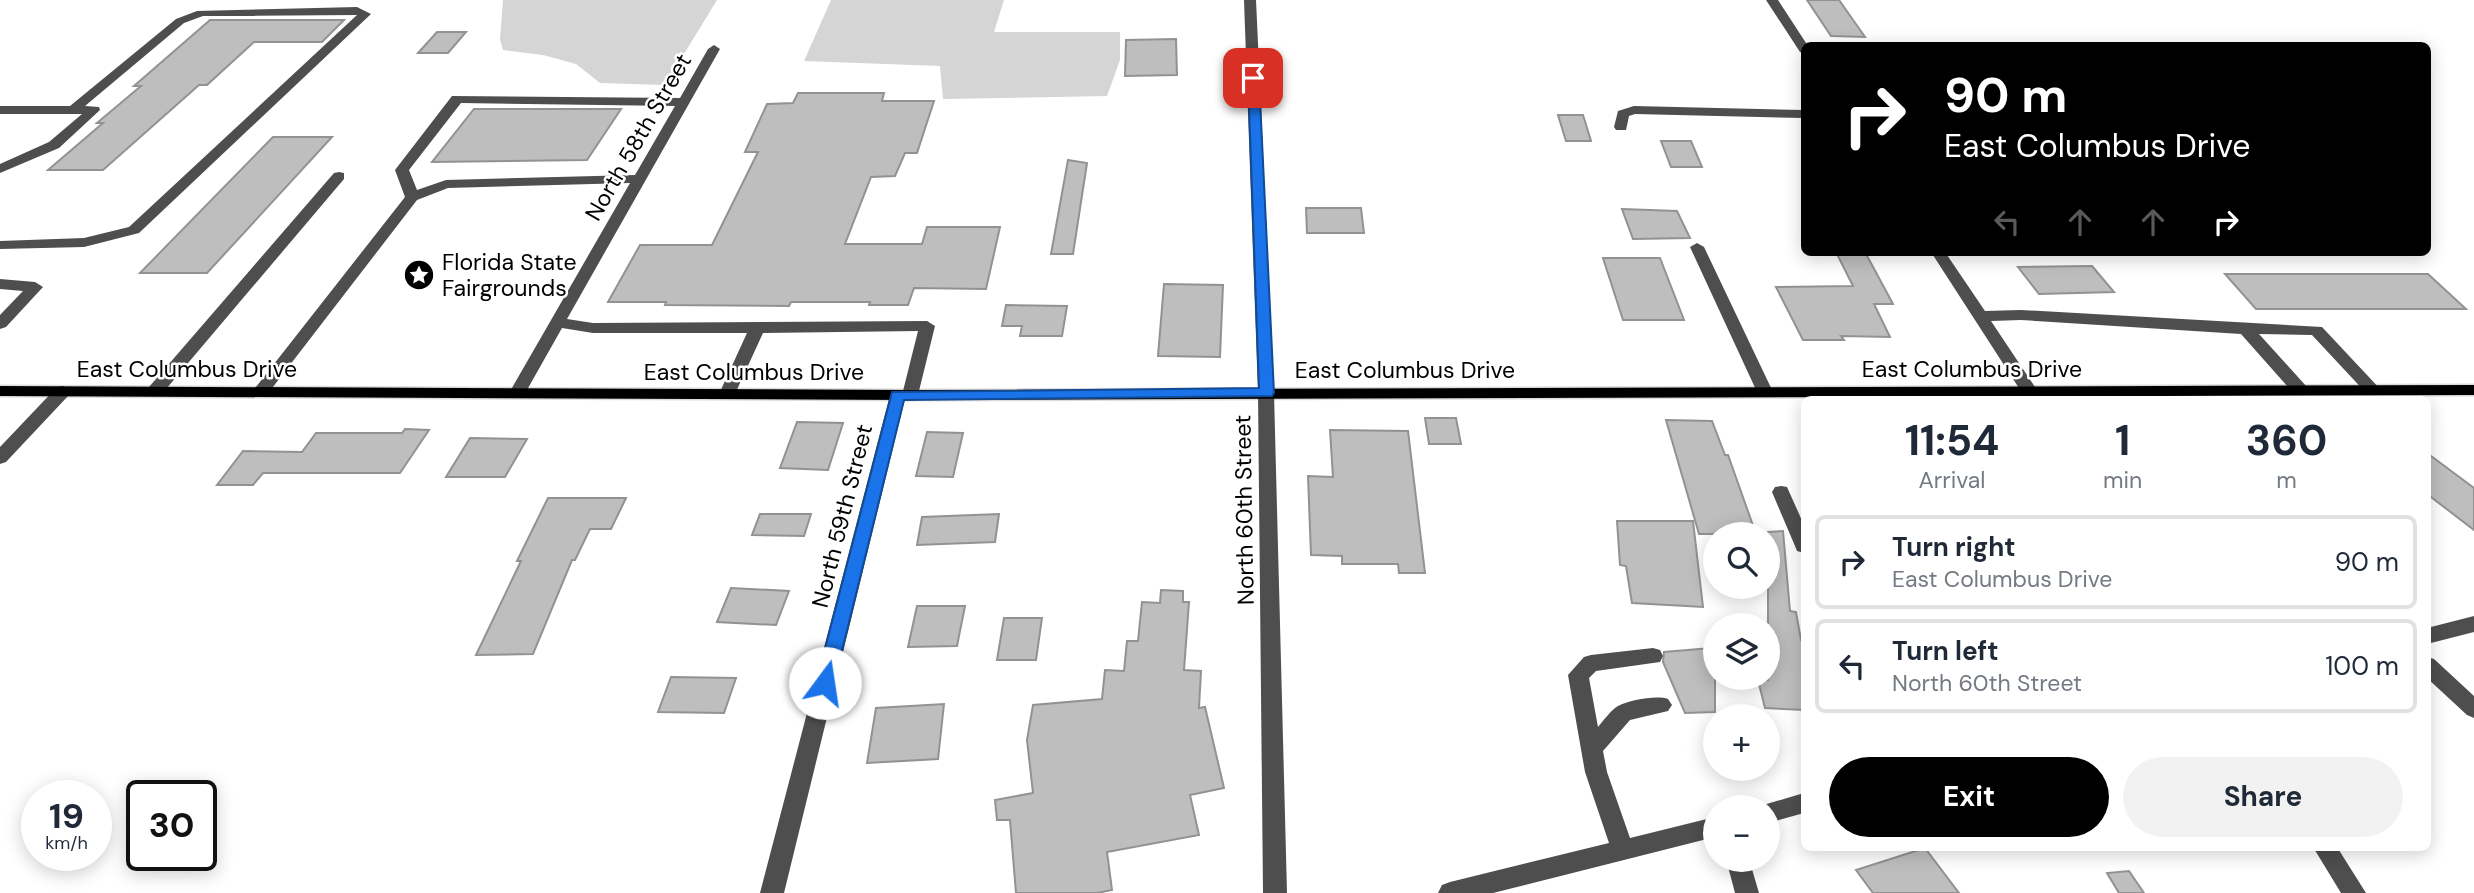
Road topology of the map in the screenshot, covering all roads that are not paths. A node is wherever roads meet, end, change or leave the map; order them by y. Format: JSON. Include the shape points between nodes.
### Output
{"nodes":[{"id":1,"x":1250,"y":0,"type":"edge"},
{"id":2,"x":1772,"y":0,"type":"edge"},
{"id":3,"x":1801,"y":44,"type":"edge"},
{"id":4,"x":714,"y":49,"type":"dead end"},
{"id":5,"x":684,"y":103,"type":"junction"},
{"id":6,"x":0,"y":110,"type":"edge"},
{"id":7,"x":73,"y":110,"type":"junction"},
{"id":8,"x":1801,"y":114,"type":"edge"},
{"id":9,"x":1620,"y":127,"type":"dead end"},
{"id":10,"x":0,"y":169,"type":"edge"},
{"id":11,"x":339,"y":176,"type":"dead end"},
{"id":12,"x":640,"y":179,"type":"junction"},
{"id":13,"x":412,"y":197,"type":"junction"},
{"id":14,"x":0,"y":245,"type":"edge"},
{"id":15,"x":1697,"y":247,"type":"dead end"},
{"id":16,"x":1941,"y":256,"type":"edge"},
{"id":17,"x":0,"y":284,"type":"edge"},
{"id":18,"x":1980,"y":316,"type":"junction"},
{"id":19,"x":558,"y":323,"type":"junction"},
{"id":20,"x":0,"y":324,"type":"edge"},
{"id":21,"x":757,"y":328,"type":"junction"},
{"id":22,"x":2246,"y":329,"type":"junction"},
{"id":23,"x":2474,"y":390,"type":"edge"},
{"id":24,"x":0,"y":391,"type":"edge"},
{"id":25,"x":63,"y":391,"type":"junction"},
{"id":26,"x":155,"y":391,"type":"junction"},
{"id":27,"x":2301,"y":391,"type":"junction"},
{"id":28,"x":2374,"y":391,"type":"junction"},
{"id":29,"x":260,"y":392,"type":"junction"},
{"id":30,"x":1765,"y":392,"type":"junction"},
{"id":31,"x":517,"y":393,"type":"junction"},
{"id":32,"x":1266,"y":393,"type":"junction"},
{"id":33,"x":727,"y":394,"type":"junction"},
{"id":34,"x":904,"y":395,"type":"junction"},
{"id":35,"x":2033,"y":396,"type":"edge"},
{"id":36,"x":0,"y":458,"type":"edge"},
{"id":37,"x":1781,"y":492,"type":"dead end"},
{"id":38,"x":1801,"y":539,"type":"edge"},
{"id":39,"x":2474,"y":624,"type":"edge"},
{"id":40,"x":2431,"y":635,"type":"edge"},
{"id":41,"x":1653,"y":656,"type":"dead end"},
{"id":42,"x":2431,"y":669,"type":"edge"},
{"id":43,"x":1661,"y":705,"type":"dead end"},
{"id":44,"x":2474,"y":709,"type":"edge"},
{"id":45,"x":1592,"y":748,"type":"junction"},
{"id":46,"x":1801,"y":804,"type":"edge"},
{"id":47,"x":1780,"y":810,"type":"edge"},
{"id":48,"x":1703,"y":830,"type":"edge"},
{"id":49,"x":1623,"y":850,"type":"junction"},
{"id":50,"x":2327,"y":851,"type":"edge"},
{"id":51,"x":1741,"y":872,"type":"edge"},
{"id":52,"x":772,"y":893,"type":"edge"},
{"id":53,"x":1275,"y":893,"type":"edge"},
{"id":54,"x":1450,"y":893,"type":"edge"},
{"id":55,"x":1747,"y":893,"type":"edge"},
{"id":56,"x":2354,"y":893,"type":"edge"}],
"edges":[{"from":1,"to":32,"type":"street","name":"North 60th Street"},
{"from":2,"to":3,"type":"street"},
{"from":4,"to":5,"type":"street","name":"North 58th Street"},
{"from":5,"to":12,"type":"street","name":"North 58th Street"},
{"from":5,"to":13,"type":"street","via":[[457,99],[402,170]]},
{"from":6,"to":7,"type":"street"},
{"from":7,"to":10,"type":"street","via":[[94,110],[54,145]]},
{"from":7,"to":14,"type":"street","via":[[180,22],[201,13],[357,10],[365,14],[134,230],[108,240],[68,245]]},
{"from":8,"to":9,"type":"street","via":[[1634,110],[1623,114]]},
{"from":11,"to":26,"type":"street"},
{"from":12,"to":13,"type":"street","via":[[446,184]]},
{"from":12,"to":19,"type":"street","name":"North 58th Street"},
{"from":13,"to":29,"type":"street"},
{"from":15,"to":30,"type":"street"},
{"from":16,"to":18,"type":"street"},
{"from":17,"to":20,"type":"street","via":[[35,286]]},
{"from":18,"to":22,"type":"street"},
{"from":18,"to":35,"type":"street"},
{"from":19,"to":21,"type":"street","via":[[593,328]]},
{"from":19,"to":31,"type":"street","name":"North 58th Street"},
{"from":21,"to":33,"type":"street"},
{"from":21,"to":34,"type":"street","name":"North 59th Street","via":[[927,326]]},
{"from":22,"to":27,"type":"street"},
{"from":22,"to":28,"type":"street","via":[[2316,330]]},
{"from":23,"to":28,"type":"main road","name":"East Columbus Drive"},
{"from":24,"to":25,"type":"main road","name":"East Columbus Drive"},
{"from":25,"to":26,"type":"main road","name":"East Columbus Drive"},
{"from":25,"to":36,"type":"street"},
{"from":26,"to":29,"type":"main road","name":"East Columbus Drive"},
{"from":27,"to":28,"type":"main road","name":"East Columbus Drive"},
{"from":27,"to":35,"type":"main road","name":"East Columbus Drive"},
{"from":29,"to":31,"type":"main road","name":"East Columbus Drive"},
{"from":30,"to":32,"type":"main road","name":"East Columbus Drive"},
{"from":30,"to":35,"type":"main road","name":"East Columbus Drive"},
{"from":31,"to":33,"type":"main road","name":"East Columbus Drive"},
{"from":32,"to":34,"type":"main road","name":"East Columbus Drive"},
{"from":32,"to":53,"type":"street","name":"North 60th Street"},
{"from":33,"to":34,"type":"main road","name":"East Columbus Drive"},
{"from":34,"to":52,"type":"street","name":"North 59th Street"},
{"from":37,"to":38,"type":"street"},
{"from":39,"to":40,"type":"street"},
{"from":41,"to":45,"type":"street","via":[[1591,663],[1578,676]]},
{"from":42,"to":44,"type":"street"},
{"from":43,"to":45,"type":"street","via":[[1624,713]]},
{"from":45,"to":49,"type":"street"},
{"from":46,"to":47,"type":"street"},
{"from":48,"to":49,"type":"street"},
{"from":49,"to":54,"type":"street"},
{"from":50,"to":56,"type":"street"},
{"from":51,"to":55,"type":"street"}]}
